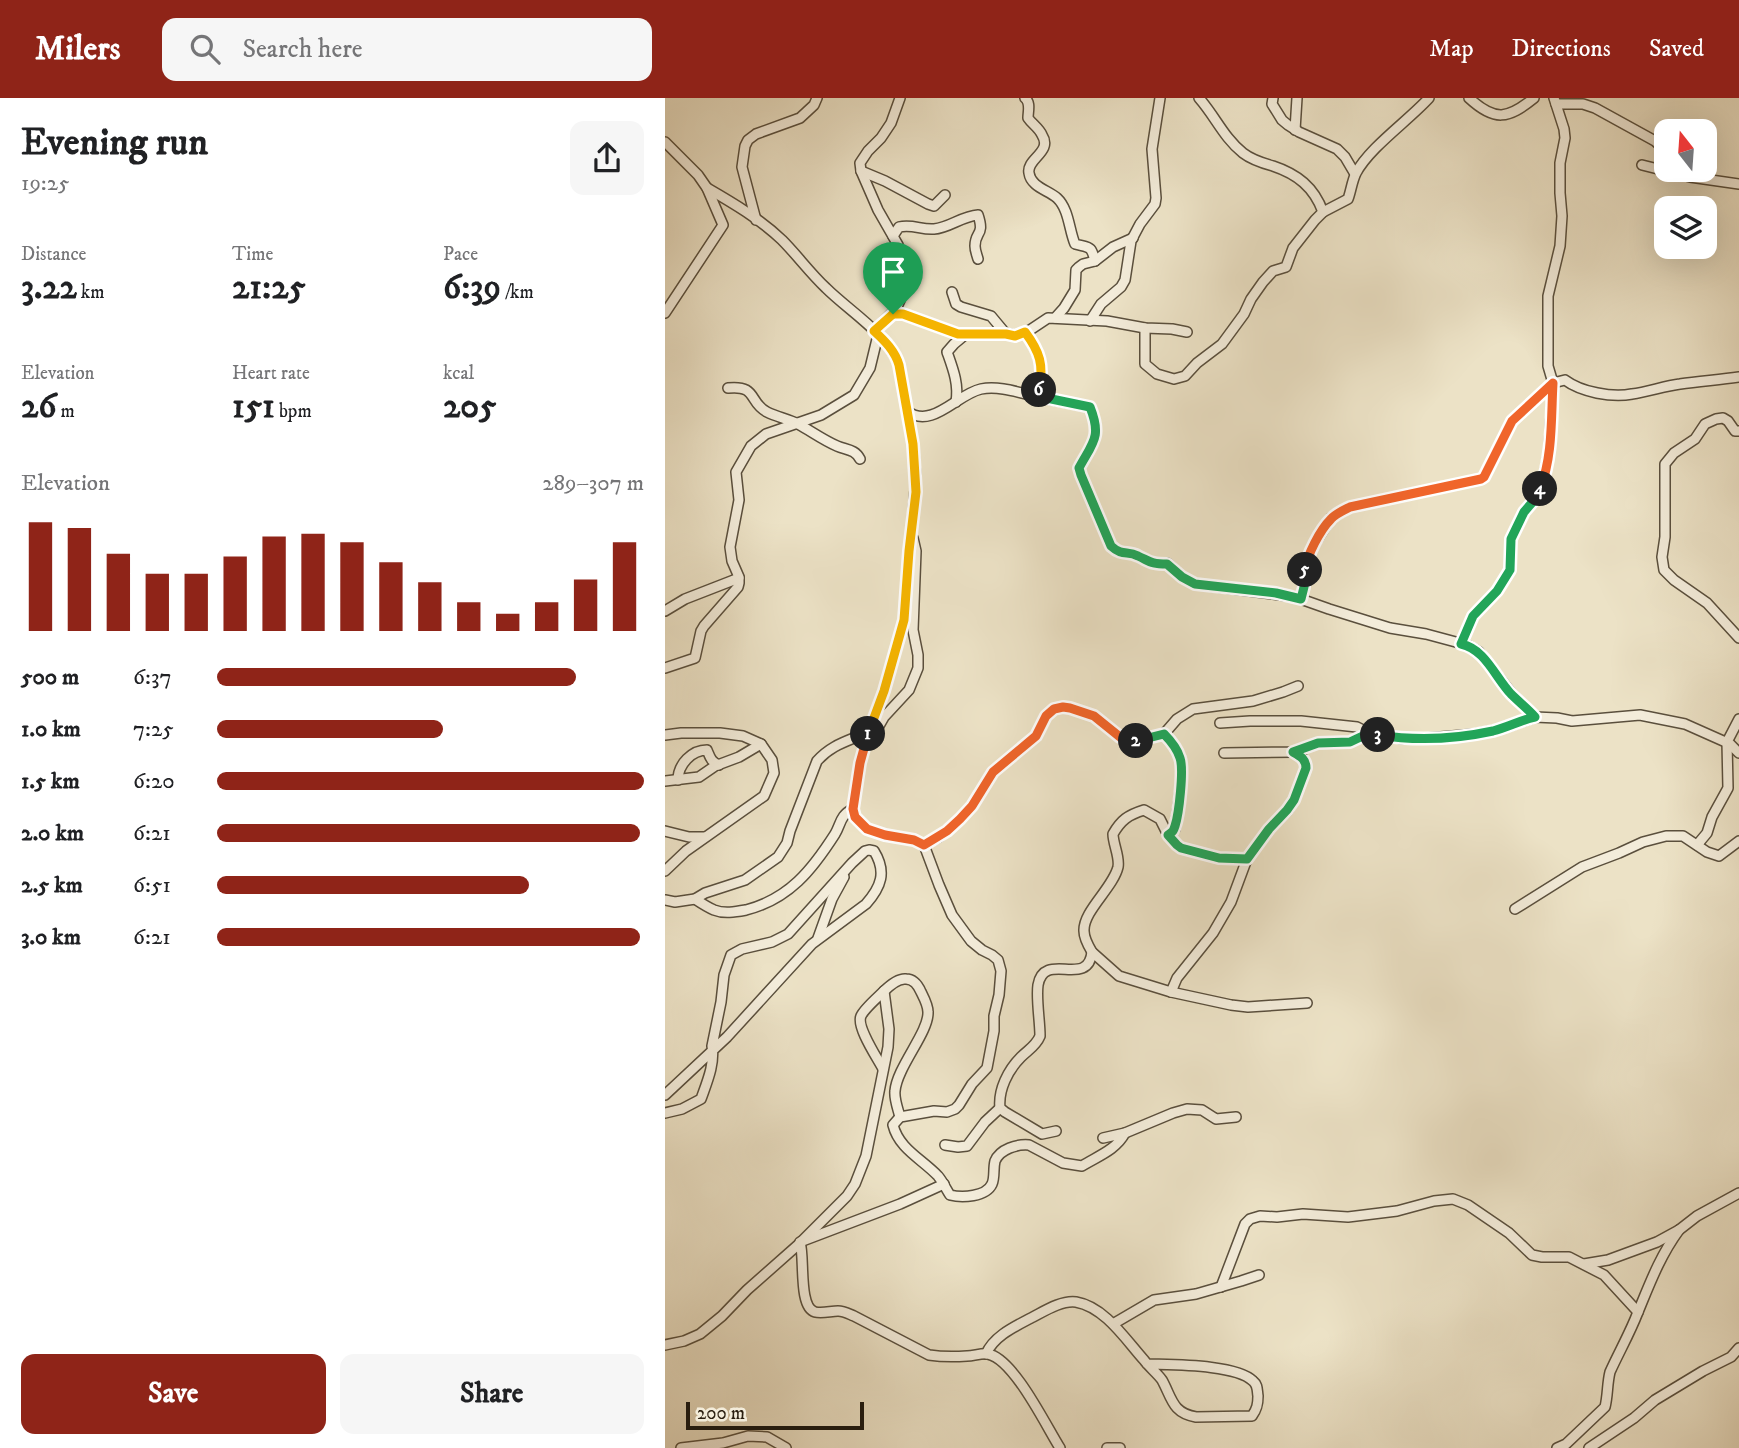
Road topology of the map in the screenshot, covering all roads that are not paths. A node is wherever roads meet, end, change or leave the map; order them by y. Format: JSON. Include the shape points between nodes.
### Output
{"nodes":[{"id":1,"x":817,"y":98,"type":"edge"},
{"id":2,"x":900,"y":98,"type":"edge"},
{"id":3,"x":1025,"y":98,"type":"edge"},
{"id":4,"x":1160,"y":98,"type":"edge"},
{"id":5,"x":1199,"y":98,"type":"edge"},
{"id":6,"x":1273,"y":98,"type":"edge"},
{"id":7,"x":1297,"y":98,"type":"edge"},
{"id":8,"x":1429,"y":98,"type":"edge"},
{"id":9,"x":1469,"y":98,"type":"edge"},
{"id":10,"x":1534,"y":98,"type":"edge"},
{"id":11,"x":1555,"y":101,"type":"edge"},
{"id":12,"x":1481,"y":102,"type":"edge"},
{"id":13,"x":1295,"y":130,"type":"junction"},
{"id":14,"x":1654,"y":140,"type":"edge"},
{"id":15,"x":665,"y":142,"type":"edge"},
{"id":16,"x":1642,"y":165,"type":"dead end"},
{"id":17,"x":1654,"y":167,"type":"edge"},
{"id":18,"x":861,"y":171,"type":"junction"},
{"id":19,"x":1355,"y":174,"type":"junction"},
{"id":20,"x":1717,"y":179,"type":"edge"},
{"id":21,"x":1739,"y":184,"type":"edge"},
{"id":22,"x":707,"y":188,"type":"junction"},
{"id":23,"x":945,"y":195,"type":"dead end"},
{"id":24,"x":1323,"y":212,"type":"junction"},
{"id":25,"x":756,"y":220,"type":"junction"},
{"id":26,"x":893,"y":236,"type":"junction"},
{"id":27,"x":1133,"y":238,"type":"junction"},
{"id":28,"x":978,"y":259,"type":"dead end"},
{"id":29,"x":1095,"y":261,"type":"junction"},
{"id":30,"x":952,"y":292,"type":"dead end"},
{"id":31,"x":981,"y":312,"type":"junction"},
{"id":32,"x":665,"y":313,"type":"edge"},
{"id":33,"x":893,"y":314,"type":"junction"},
{"id":34,"x":1055,"y":318,"type":"junction"},
{"id":35,"x":1090,"y":321,"type":"junction"},
{"id":36,"x":1145,"y":328,"type":"junction"},
{"id":37,"x":1025,"y":332,"type":"junction"},
{"id":38,"x":1187,"y":332,"type":"dead end"},
{"id":39,"x":876,"y":333,"type":"junction"},
{"id":40,"x":970,"y":334,"type":"junction"},
{"id":41,"x":1006,"y":334,"type":"junction"},
{"id":42,"x":1739,"y":377,"type":"edge"},
{"id":43,"x":1553,"y":383,"type":"junction"},
{"id":44,"x":728,"y":388,"type":"dead end"},
{"id":45,"x":1037,"y":396,"type":"junction"},
{"id":46,"x":957,"y":402,"type":"junction"},
{"id":47,"x":907,"y":411,"type":"junction"},
{"id":48,"x":798,"y":424,"type":"junction"},
{"id":49,"x":1739,"y":431,"type":"edge"},
{"id":50,"x":860,"y":460,"type":"dead end"},
{"id":51,"x":912,"y":531,"type":"junction"},
{"id":52,"x":739,"y":578,"type":"junction"},
{"id":53,"x":1301,"y":599,"type":"junction"},
{"id":54,"x":667,"y":611,"type":"edge"},
{"id":55,"x":1739,"y":638,"type":"edge"},
{"id":56,"x":1461,"y":644,"type":"junction"},
{"id":57,"x":665,"y":668,"type":"edge"},
{"id":58,"x":1298,"y":686,"type":"dead end"},
{"id":59,"x":1535,"y":717,"type":"junction"},
{"id":60,"x":1739,"y":719,"type":"edge"},
{"id":61,"x":1220,"y":723,"type":"dead end"},
{"id":62,"x":868,"y":732,"type":"junction"},
{"id":63,"x":1369,"y":733,"type":"junction"},
{"id":64,"x":1164,"y":734,"type":"junction"},
{"id":65,"x":665,"y":735,"type":"edge"},
{"id":66,"x":1727,"y":742,"type":"junction"},
{"id":67,"x":761,"y":744,"type":"junction"},
{"id":68,"x":1293,"y":752,"type":"junction"},
{"id":69,"x":1739,"y":752,"type":"edge"},
{"id":70,"x":864,"y":753,"type":"junction"},
{"id":71,"x":1224,"y":753,"type":"dead end"},
{"id":72,"x":719,"y":765,"type":"junction"},
{"id":73,"x":678,"y":780,"type":"junction"},
{"id":74,"x":665,"y":781,"type":"edge"},
{"id":75,"x":853,"y":809,"type":"junction"},
{"id":76,"x":665,"y":831,"type":"edge"},
{"id":77,"x":1168,"y":835,"type":"junction"},
{"id":78,"x":703,"y":837,"type":"junction"},
{"id":79,"x":1739,"y":841,"type":"edge"},
{"id":80,"x":924,"y":845,"type":"junction"},
{"id":81,"x":1697,"y":845,"type":"junction"},
{"id":82,"x":1247,"y":859,"type":"junction"},
{"id":83,"x":852,"y":863,"type":"junction"},
{"id":84,"x":665,"y":871,"type":"edge"},
{"id":85,"x":695,"y":899,"type":"junction"},
{"id":86,"x":665,"y":900,"type":"edge"},
{"id":87,"x":1515,"y":909,"type":"dead end"},
{"id":88,"x":818,"y":940,"type":"junction"},
{"id":89,"x":1092,"y":952,"type":"junction"},
{"id":90,"x":884,"y":991,"type":"junction"},
{"id":91,"x":1171,"y":992,"type":"junction"},
{"id":92,"x":1307,"y":1003,"type":"dead end"},
{"id":93,"x":713,"y":1051,"type":"junction"},
{"id":94,"x":883,"y":1069,"type":"junction"},
{"id":95,"x":665,"y":1095,"type":"edge"},
{"id":96,"x":1000,"y":1108,"type":"junction"},
{"id":97,"x":665,"y":1113,"type":"edge"},
{"id":98,"x":1236,"y":1116,"type":"dead end"},
{"id":99,"x":900,"y":1117,"type":"junction"},
{"id":100,"x":1056,"y":1131,"type":"dead end"},
{"id":101,"x":1125,"y":1133,"type":"junction"},
{"id":102,"x":1103,"y":1138,"type":"dead end"},
{"id":103,"x":946,"y":1145,"type":"dead end"},
{"id":104,"x":944,"y":1184,"type":"junction"},
{"id":105,"x":1739,"y":1193,"type":"edge"},
{"id":106,"x":1679,"y":1230,"type":"junction"},
{"id":107,"x":800,"y":1242,"type":"junction"},
{"id":108,"x":1584,"y":1264,"type":"junction"},
{"id":109,"x":1259,"y":1275,"type":"dead end"},
{"id":110,"x":1221,"y":1287,"type":"junction"},
{"id":111,"x":1638,"y":1312,"type":"junction"},
{"id":112,"x":1113,"y":1324,"type":"junction"},
{"id":113,"x":665,"y":1345,"type":"edge"},
{"id":114,"x":1739,"y":1348,"type":"edge"},
{"id":115,"x":986,"y":1354,"type":"junction"},
{"id":116,"x":1147,"y":1364,"type":"junction"},
{"id":117,"x":681,"y":1448,"type":"edge"},
{"id":118,"x":786,"y":1448,"type":"edge"},
{"id":119,"x":1060,"y":1448,"type":"edge"},
{"id":120,"x":1107,"y":1448,"type":"edge"},
{"id":121,"x":1119,"y":1448,"type":"edge"},
{"id":122,"x":1557,"y":1448,"type":"edge"},
{"id":123,"x":1588,"y":1448,"type":"edge"}],
"edges":[{"from":1,"to":25,"type":"street","via":[[800,118],[756,134],[745,146],[742,167]]},
{"from":2,"to":18,"type":"street","via":[[881,138],[862,158]]},
{"from":3,"to":29,"type":"street","via":[[1028,118],[1045,142],[1029,173],[1036,185],[1057,198],[1075,244],[1089,247]]},
{"from":4,"to":27,"type":"street","via":[[1152,149],[1155,204]]},
{"from":5,"to":24,"type":"street","via":[[1231,142],[1251,159],[1297,176],[1312,190]]},
{"from":6,"to":13,"type":"street","via":[[1282,120]]},
{"from":7,"to":13,"type":"street"},
{"from":8,"to":19,"type":"street"},
{"from":9,"to":12,"type":"street"},
{"from":10,"to":12,"type":"street","via":[[1510,114],[1496,115]]},
{"from":11,"to":14,"type":"street","via":[[1595,108]]},
{"from":11,"to":43,"type":"street","via":[[1565,138],[1560,163],[1560,246],[1548,296],[1548,366]]},
{"from":13,"to":19,"type":"street","via":[[1337,149]]},
{"from":15,"to":22,"type":"street"},
{"from":16,"to":17,"type":"street"},
{"from":18,"to":23,"type":"street","via":[[934,206]]},
{"from":18,"to":26,"type":"street"},
{"from":19,"to":24,"type":"street","via":[[1348,199]]},
{"from":20,"to":21,"type":"street"},
{"from":22,"to":25,"type":"street"},
{"from":22,"to":32,"type":"street","via":[[723,225]]},
{"from":24,"to":36,"type":"street","via":[[1293,248],[1286,267],[1273,271],[1221,344],[1185,376],[1174,379],[1157,374],[1145,364]]},
{"from":25,"to":39,"type":"street"},
{"from":26,"to":28,"type":"street","via":[[899,227],[936,229],[978,215]]},
{"from":26,"to":33,"type":"street","via":[[906,279]]},
{"from":27,"to":29,"type":"street"},
{"from":27,"to":35,"type":"street","via":[[1125,281]]},
{"from":29,"to":34,"type":"street","via":[[1076,270],[1075,290]]},
{"from":30,"to":31,"type":"street","via":[[961,307]]},
{"from":31,"to":40,"type":"street","via":[[981,325]]},
{"from":31,"to":41,"type":"street","via":[[991,316]]},
{"from":33,"to":39,"type":"street"},
{"from":33,"to":40,"type":"street"},
{"from":34,"to":35,"type":"street"},
{"from":34,"to":37,"type":"street"},
{"from":35,"to":36,"type":"street"},
{"from":36,"to":38,"type":"street"},
{"from":37,"to":41,"type":"street"},
{"from":37,"to":45,"type":"street","via":[[1042,370]]},
{"from":39,"to":47,"type":"street","via":[[897,356]]},
{"from":39,"to":48,"type":"street","via":[[870,368],[854,395]]},
{"from":40,"to":41,"type":"street"},
{"from":40,"to":46,"type":"street","via":[[947,352]]},
{"from":42,"to":43,"type":"street","via":[[1661,386],[1631,395],[1585,390],[1565,380]]},
{"from":43,"to":53,"type":"street","via":[[1512,421],[1481,479],[1350,507],[1331,518],[1306,561]]},
{"from":43,"to":56,"type":"street","via":[[1549,452],[1541,485],[1511,539],[1506,576],[1473,616]]},
{"from":44,"to":48,"type":"street","via":[[746,390],[767,412]]},
{"from":45,"to":46,"type":"street","via":[[984,388]]},
{"from":45,"to":53,"type":"street","via":[[1090,407],[1095,439],[1079,468],[1118,553],[1167,564],[1195,584]]},
{"from":46,"to":47,"type":"street","via":[[923,416]]},
{"from":47,"to":51,"type":"street","via":[[916,479]]},
{"from":48,"to":50,"type":"street","via":[[857,454]]},
{"from":48,"to":52,"type":"street","via":[[759,438],[736,472],[739,500],[730,547]]},
{"from":49,"to":55,"type":"street","via":[[1723,418],[1716,419],[1705,424],[1695,439],[1665,464],[1662,557],[1664,570],[1707,603]]},
{"from":51,"to":62,"type":"street","via":[[904,620]]},
{"from":51,"to":70,"type":"street","via":[[918,668],[909,690],[879,725]]},
{"from":52,"to":54,"type":"street"},
{"from":52,"to":57,"type":"street","via":[[738,587],[703,626],[695,658]]},
{"from":53,"to":56,"type":"street","via":[[1391,628]]},
{"from":56,"to":59,"type":"street","via":[[1479,652]]},
{"from":58,"to":64,"type":"street","via":[[1253,701],[1193,709]]},
{"from":59,"to":63,"type":"street","via":[[1476,734],[1404,739]]},
{"from":59,"to":66,"type":"street","via":[[1572,721],[1640,715],[1685,724]]},
{"from":60,"to":66,"type":"street"},
{"from":61,"to":63,"type":"street","via":[[1301,721],[1357,727]]},
{"from":62,"to":70,"type":"street"},
{"from":62,"to":85,"type":"street","via":[[836,745],[817,761],[778,858],[745,880]]},
{"from":63,"to":68,"type":"street","via":[[1350,742],[1318,743]]},
{"from":64,"to":77,"type":"street","via":[[1182,764],[1175,830]]},
{"from":64,"to":80,"type":"street","via":[[1131,741],[1094,716],[1070,708],[1054,709],[1036,736],[993,772],[960,819]]},
{"from":65,"to":67,"type":"street","via":[[720,733]]},
{"from":66,"to":69,"type":"street"},
{"from":66,"to":81,"type":"street","via":[[1728,788]]},
{"from":67,"to":72,"type":"street"},
{"from":67,"to":78,"type":"street","via":[[774,773],[764,796]]},
{"from":68,"to":71,"type":"street"},
{"from":68,"to":82,"type":"street","via":[[1306,764],[1294,800]]},
{"from":70,"to":75,"type":"street"},
{"from":72,"to":73,"type":"street","via":[[699,777]]},
{"from":72,"to":73,"type":"street","via":[[707,750],[696,751],[681,765]]},
{"from":73,"to":74,"type":"street"},
{"from":75,"to":80,"type":"street","via":[[867,829]]},
{"from":75,"to":85,"type":"street","via":[[843,815],[804,877],[778,897],[733,913],[715,911]]},
{"from":76,"to":78,"type":"street"},
{"from":77,"to":82,"type":"street","via":[[1181,848],[1219,858]]},
{"from":77,"to":89,"type":"street","via":[[1160,818],[1144,810],[1120,822],[1113,834],[1118,866],[1084,931]]},
{"from":78,"to":84,"type":"street"},
{"from":79,"to":81,"type":"street","via":[[1719,856]]},
{"from":80,"to":99,"type":"street","via":[[952,915],[971,941],[998,960],[999,995],[987,1068],[959,1105],[947,1112]]},
{"from":81,"to":87,"type":"street","via":[[1683,836],[1643,842],[1582,867]]},
{"from":82,"to":91,"type":"street","via":[[1231,902]]},
{"from":83,"to":88,"type":"street","via":[[832,899]]},
{"from":83,"to":88,"type":"street","via":[[866,851],[874,851],[882,870],[878,890]]},
{"from":83,"to":93,"type":"street","via":[[788,934],[731,955]]},
{"from":85,"to":86,"type":"street"},
{"from":88,"to":93,"type":"street"},
{"from":89,"to":91,"type":"street","via":[[1119,976]]},
{"from":89,"to":96,"type":"street","via":[[1084,969],[1051,968],[1043,974],[1038,984],[1038,1042],[1009,1073],[1000,1092]]},
{"from":90,"to":94,"type":"street","via":[[889,1029]]},
{"from":90,"to":94,"type":"street","via":[[863,1012],[860,1022]]},
{"from":90,"to":99,"type":"street","via":[[902,978],[908,979],[918,986],[929,1014],[895,1088]]},
{"from":91,"to":92,"type":"street","via":[[1248,1007]]},
{"from":93,"to":95,"type":"street"},
{"from":93,"to":97,"type":"street","via":[[701,1099]]},
{"from":94,"to":107,"type":"street","via":[[866,1156],[855,1184]]},
{"from":96,"to":100,"type":"street","via":[[1042,1134]]},
{"from":96,"to":103,"type":"street","via":[[967,1146]]},
{"from":98,"to":101,"type":"street","via":[[1216,1119],[1202,1110],[1187,1109]]},
{"from":99,"to":104,"type":"street","via":[[893,1125],[903,1145]]},
{"from":101,"to":102,"type":"street"},
{"from":101,"to":104,"type":"street","via":[[1116,1147],[1082,1166],[1063,1163],[1025,1144],[999,1156],[986,1192],[955,1197]]},
{"from":104,"to":107,"type":"street"},
{"from":105,"to":106,"type":"street"},
{"from":106,"to":108,"type":"street","via":[[1639,1250]]},
{"from":106,"to":111,"type":"street","via":[[1654,1272]]},
{"from":107,"to":113,"type":"street","via":[[700,1334]]},
{"from":107,"to":115,"type":"street","via":[[803,1290],[810,1309],[845,1312],[929,1355]]},
{"from":108,"to":110,"type":"street","via":[[1532,1255],[1509,1233],[1453,1199],[1348,1217],[1303,1214],[1250,1219]]},
{"from":108,"to":111,"type":"street","via":[[1604,1275]]},
{"from":109,"to":110,"type":"street"},
{"from":110,"to":112,"type":"street","via":[[1154,1300]]},
{"from":111,"to":122,"type":"street","via":[[1610,1372],[1605,1407]]},
{"from":112,"to":115,"type":"street","via":[[1093,1309],[1075,1302],[1062,1304],[1004,1333]]},
{"from":112,"to":116,"type":"street"},
{"from":114,"to":123,"type":"street"},
{"from":115,"to":119,"type":"street","via":[[1010,1369]]},
{"from":116,"to":116,"type":"street","via":[[1174,1405],[1188,1416],[1252,1416],[1257,1408],[1257,1385],[1239,1373]]},
{"from":117,"to":118,"type":"street","via":[[748,1436],[767,1437]]},
{"from":120,"to":121,"type":"street"}]}
